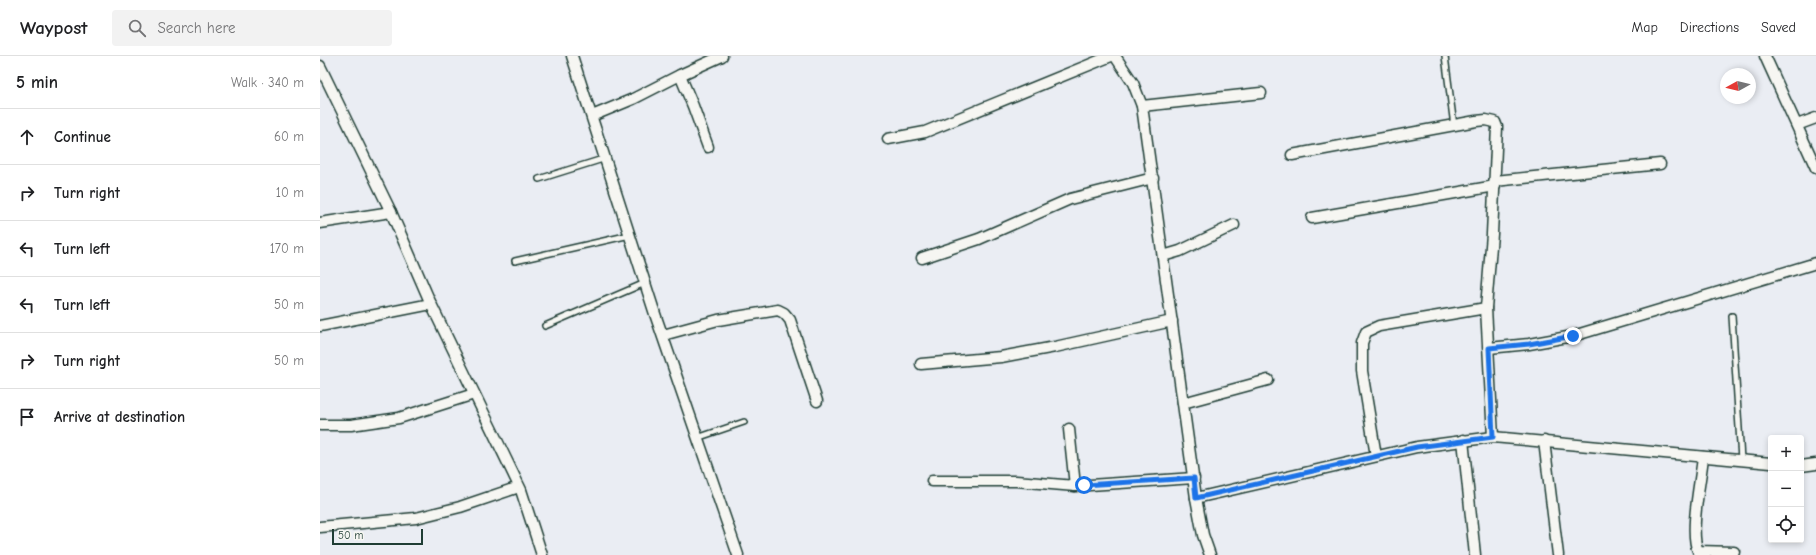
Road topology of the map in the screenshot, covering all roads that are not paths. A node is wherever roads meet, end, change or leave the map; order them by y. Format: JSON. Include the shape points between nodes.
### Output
{"nodes":[{"id":1,"x":572,"y":56,"type":"edge"},
{"id":2,"x":722,"y":56,"type":"edge"},
{"id":3,"x":1111,"y":56,"type":"edge"},
{"id":4,"x":1115,"y":56,"type":"edge"},
{"id":5,"x":1445,"y":56,"type":"edge"},
{"id":6,"x":1766,"y":56,"type":"edge"},
{"id":7,"x":320,"y":66,"type":"edge"},
{"id":8,"x":680,"y":75,"type":"junction"},
{"id":9,"x":1261,"y":93,"type":"dead end"},
{"id":10,"x":1142,"y":106,"type":"junction"},
{"id":11,"x":592,"y":116,"type":"junction"},
{"id":12,"x":1816,"y":118,"type":"edge"},
{"id":13,"x":1797,"y":124,"type":"junction"},
{"id":14,"x":1454,"y":126,"type":"junction"},
{"id":15,"x":888,"y":139,"type":"dead end"},
{"id":16,"x":708,"y":147,"type":"dead end"},
{"id":17,"x":1292,"y":155,"type":"dead end"},
{"id":18,"x":606,"y":158,"type":"junction"},
{"id":19,"x":1660,"y":164,"type":"dead end"},
{"id":20,"x":1816,"y":168,"type":"edge"},
{"id":21,"x":1153,"y":178,"type":"junction"},
{"id":22,"x":539,"y":179,"type":"dead end"},
{"id":23,"x":1495,"y":183,"type":"junction"},
{"id":24,"x":391,"y":212,"type":"junction"},
{"id":25,"x":1312,"y":218,"type":"dead end"},
{"id":26,"x":320,"y":223,"type":"edge"},
{"id":27,"x":1234,"y":225,"type":"dead end"},
{"id":28,"x":630,"y":236,"type":"junction"},
{"id":29,"x":1163,"y":256,"type":"junction"},
{"id":30,"x":922,"y":258,"type":"dead end"},
{"id":31,"x":515,"y":262,"type":"dead end"},
{"id":32,"x":1816,"y":262,"type":"edge"},
{"id":33,"x":645,"y":282,"type":"junction"},
{"id":34,"x":431,"y":304,"type":"junction"},
{"id":35,"x":1486,"y":308,"type":"junction"},
{"id":36,"x":1732,"y":316,"type":"dead end"},
{"id":37,"x":1172,"y":321,"type":"junction"},
{"id":38,"x":320,"y":326,"type":"edge"},
{"id":39,"x":545,"y":326,"type":"dead end"},
{"id":40,"x":663,"y":335,"type":"junction"},
{"id":41,"x":1489,"y":348,"type":"junction"},
{"id":42,"x":921,"y":364,"type":"dead end"},
{"id":43,"x":1268,"y":380,"type":"dead end"},
{"id":44,"x":474,"y":394,"type":"junction"},
{"id":45,"x":817,"y":401,"type":"dead end"},
{"id":46,"x":1183,"y":402,"type":"junction"},
{"id":47,"x":744,"y":422,"type":"dead end"},
{"id":48,"x":320,"y":425,"type":"edge"},
{"id":49,"x":1069,"y":429,"type":"dead end"},
{"id":50,"x":1493,"y":437,"type":"junction"},
{"id":51,"x":697,"y":438,"type":"junction"},
{"id":52,"x":1463,"y":440,"type":"junction"},
{"id":53,"x":1544,"y":442,"type":"junction"},
{"id":54,"x":1376,"y":456,"type":"junction"},
{"id":55,"x":1703,"y":457,"type":"junction"},
{"id":56,"x":1741,"y":460,"type":"junction"},
{"id":57,"x":1768,"y":463,"type":"edge"},
{"id":58,"x":1816,"y":464,"type":"edge"},
{"id":59,"x":1804,"y":466,"type":"edge"},
{"id":60,"x":1194,"y":478,"type":"junction"},
{"id":61,"x":932,"y":481,"type":"dead end"},
{"id":62,"x":1075,"y":486,"type":"junction"},
{"id":63,"x":519,"y":487,"type":"junction"},
{"id":64,"x":1196,"y":498,"type":"junction"},
{"id":65,"x":320,"y":527,"type":"edge"},
{"id":66,"x":1734,"y":552,"type":"dead end"},
{"id":67,"x":542,"y":555,"type":"edge"},
{"id":68,"x":738,"y":555,"type":"edge"},
{"id":69,"x":1209,"y":555,"type":"edge"},
{"id":70,"x":1475,"y":555,"type":"edge"},
{"id":71,"x":1558,"y":555,"type":"edge"}],
"edges":[{"from":1,"to":11,"type":"street"},
{"from":2,"to":8,"type":"street"},
{"from":3,"to":15,"type":"street","via":[[925,132]]},
{"from":4,"to":10,"type":"street","via":[[1133,83]]},
{"from":5,"to":14,"type":"lane"},
{"from":6,"to":13,"type":"street"},
{"from":7,"to":24,"type":"street"},
{"from":8,"to":11,"type":"street","via":[[633,100]]},
{"from":8,"to":16,"type":"street"},
{"from":9,"to":10,"type":"street"},
{"from":10,"to":21,"type":"street"},
{"from":11,"to":18,"type":"street"},
{"from":12,"to":13,"type":"street"},
{"from":13,"to":20,"type":"street"},
{"from":14,"to":17,"type":"street"},
{"from":14,"to":23,"type":"street","via":[[1486,120],[1495,122],[1498,127]]},
{"from":18,"to":22,"type":"lane"},
{"from":18,"to":28,"type":"street"},
{"from":19,"to":23,"type":"street"},
{"from":21,"to":29,"type":"street"},
{"from":21,"to":30,"type":"street","via":[[1070,200],[979,239]]},
{"from":23,"to":25,"type":"street"},
{"from":23,"to":35,"type":"street"},
{"from":24,"to":26,"type":"street"},
{"from":24,"to":34,"type":"street"},
{"from":27,"to":29,"type":"street","via":[[1180,251]]},
{"from":28,"to":31,"type":"lane"},
{"from":28,"to":33,"type":"street"},
{"from":29,"to":37,"type":"street"},
{"from":32,"to":41,"type":"street","via":[[1573,336]]},
{"from":33,"to":39,"type":"lane"},
{"from":33,"to":40,"type":"street"},
{"from":34,"to":38,"type":"street"},
{"from":34,"to":44,"type":"street"},
{"from":35,"to":41,"type":"street"},
{"from":35,"to":54,"type":"street","via":[[1379,326],[1366,332],[1362,343],[1362,371]]},
{"from":36,"to":56,"type":"lane"},
{"from":37,"to":42,"type":"street","via":[[1001,357]]},
{"from":37,"to":46,"type":"street"},
{"from":40,"to":45,"type":"street","via":[[718,320],[778,310],[790,320]]},
{"from":40,"to":51,"type":"street"},
{"from":41,"to":50,"type":"street"},
{"from":43,"to":46,"type":"street"},
{"from":44,"to":48,"type":"street","via":[[399,418],[351,425]]},
{"from":44,"to":63,"type":"street"},
{"from":46,"to":60,"type":"street"},
{"from":47,"to":51,"type":"lane"},
{"from":49,"to":62,"type":"street"},
{"from":50,"to":52,"type":"street"},
{"from":50,"to":53,"type":"street"},
{"from":51,"to":68,"type":"street"},
{"from":52,"to":54,"type":"street"},
{"from":52,"to":70,"type":"street"},
{"from":53,"to":55,"type":"street"},
{"from":53,"to":71,"type":"street"},
{"from":54,"to":64,"type":"street"},
{"from":55,"to":56,"type":"street"},
{"from":55,"to":66,"type":"street","via":[[1695,521],[1695,543],[1698,550]]},
{"from":56,"to":57,"type":"street"},
{"from":58,"to":59,"type":"street"},
{"from":60,"to":62,"type":"street"},
{"from":60,"to":64,"type":"street"},
{"from":61,"to":62,"type":"street","via":[[1016,481]]},
{"from":63,"to":65,"type":"street","via":[[460,507],[416,518]]},
{"from":63,"to":67,"type":"street"},
{"from":64,"to":69,"type":"street"}]}
